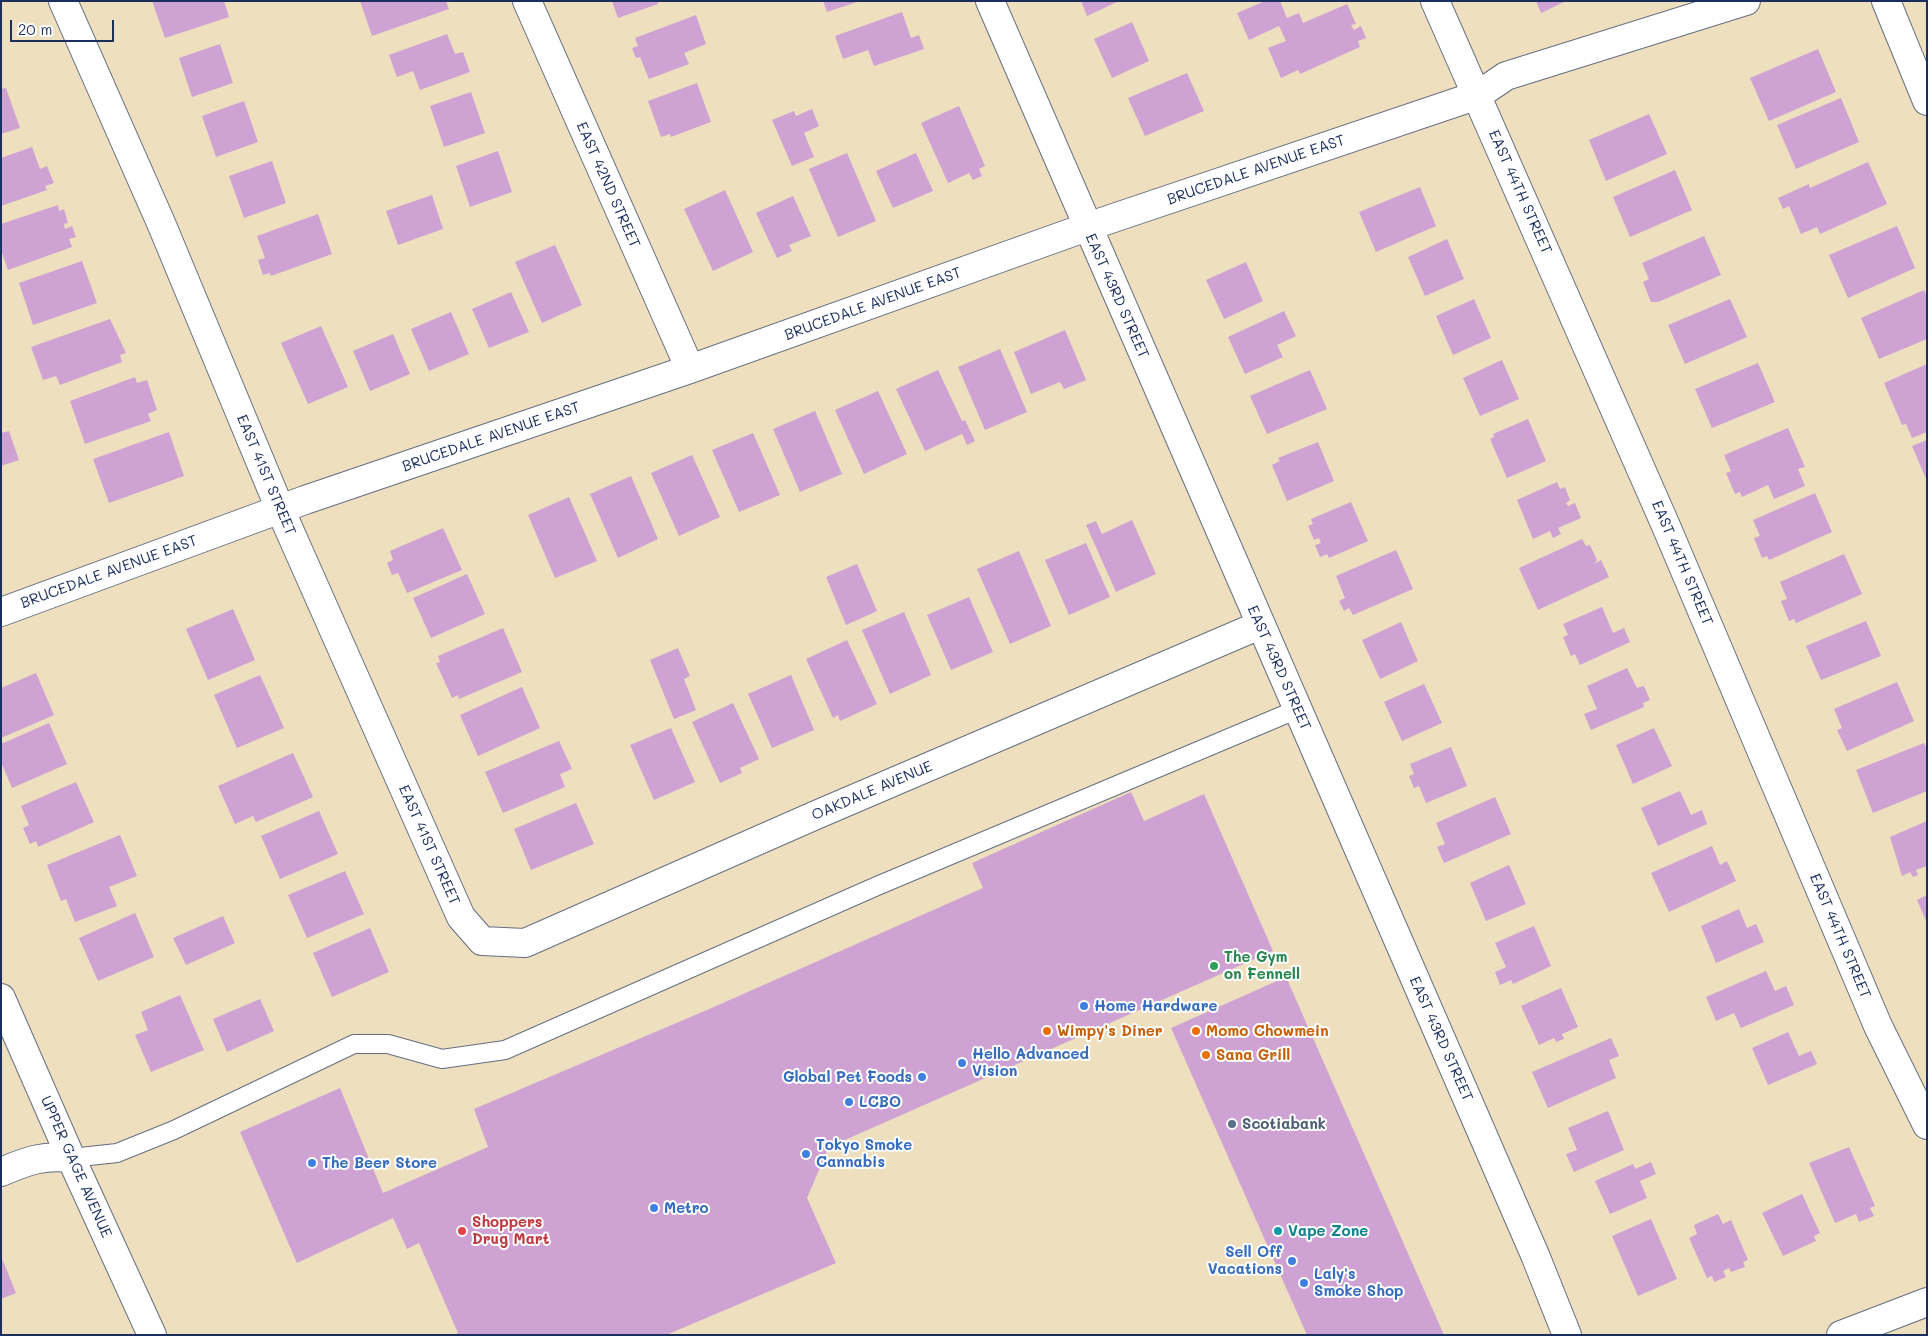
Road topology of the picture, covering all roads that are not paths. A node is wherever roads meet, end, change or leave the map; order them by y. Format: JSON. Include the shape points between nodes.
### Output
{"nodes":[{"id":1,"x":64,"y":1,"type":"edge"},
{"id":2,"x":527,"y":1,"type":"edge"},
{"id":3,"x":990,"y":1,"type":"edge"},
{"id":4,"x":1435,"y":1,"type":"edge"},
{"id":5,"x":1746,"y":1,"type":"edge"},
{"id":6,"x":1886,"y":1,"type":"edge"},
{"id":7,"x":1478,"y":95,"type":"junction"},
{"id":8,"x":1927,"y":101,"type":"edge"},
{"id":9,"x":1087,"y":227,"type":"junction"},
{"id":10,"x":690,"y":369,"type":"junction"},
{"id":11,"x":280,"y":509,"type":"junction"},
{"id":12,"x":1,"y":612,"type":"edge"},
{"id":13,"x":1260,"y":625,"type":"junction"},
{"id":14,"x":1298,"y":709,"type":"junction"},
{"id":15,"x":482,"y":941,"type":"joint"},
{"id":16,"x":1,"y":998,"type":"edge"},
{"id":17,"x":1927,"y":1125,"type":"edge"},
{"id":18,"x":71,"y":1158,"type":"junction"},
{"id":19,"x":1,"y":1172,"type":"edge"},
{"id":20,"x":1927,"y":1302,"type":"edge"},
{"id":21,"x":152,"y":1335,"type":"edge"},
{"id":22,"x":1567,"y":1335,"type":"edge"},
{"id":23,"x":1841,"y":1335,"type":"edge"}],
"edges":[{"from":1,"to":11,"type":"street","name":"EAST 41ST STREET"},
{"from":2,"to":10,"type":"street","name":"EAST 42ND STREET"},
{"from":3,"to":9,"type":"street","name":"EAST 43RD STREET"},
{"from":4,"to":7,"type":"street","name":"EAST 44TH STREET"},
{"from":5,"to":7,"type":"street","name":"BRUCEDALE AVENUE EAST","via":[[1506,76]]},
{"from":6,"to":8,"type":"street"},
{"from":7,"to":9,"type":"street","name":"BRUCEDALE AVENUE EAST"},
{"from":7,"to":17,"type":"street","name":"EAST 44TH STREET","via":[[1666,526],[1878,1026]]},
{"from":9,"to":10,"type":"street","name":"BRUCEDALE AVENUE EAST"},
{"from":9,"to":13,"type":"street","name":"EAST 43RD STREET"},
{"from":10,"to":11,"type":"street","name":"BRUCEDALE AVENUE EAST"},
{"from":11,"to":12,"type":"street","name":"BRUCEDALE AVENUE EAST"},
{"from":11,"to":15,"type":"street","name":"EAST 41ST STREET","via":[[461,917]]},
{"from":13,"to":14,"type":"street","name":"EAST 43RD STREET"},
{"from":13,"to":15,"type":"street","name":"OAKDALE AVENUE","via":[[525,943]]},
{"from":14,"to":18,"type":"lane","via":[[877,886],[504,1050],[442,1059],[388,1044],[354,1044],[117,1154]]},
{"from":14,"to":22,"type":"street","name":"EAST 43RD STREET"},
{"from":16,"to":18,"type":"street","name":"UPPER GAGE AVENUE"},
{"from":18,"to":19,"type":"street","via":[[36,1158]]},
{"from":18,"to":21,"type":"street","name":"UPPER GAGE AVENUE"},
{"from":20,"to":23,"type":"street"}]}
